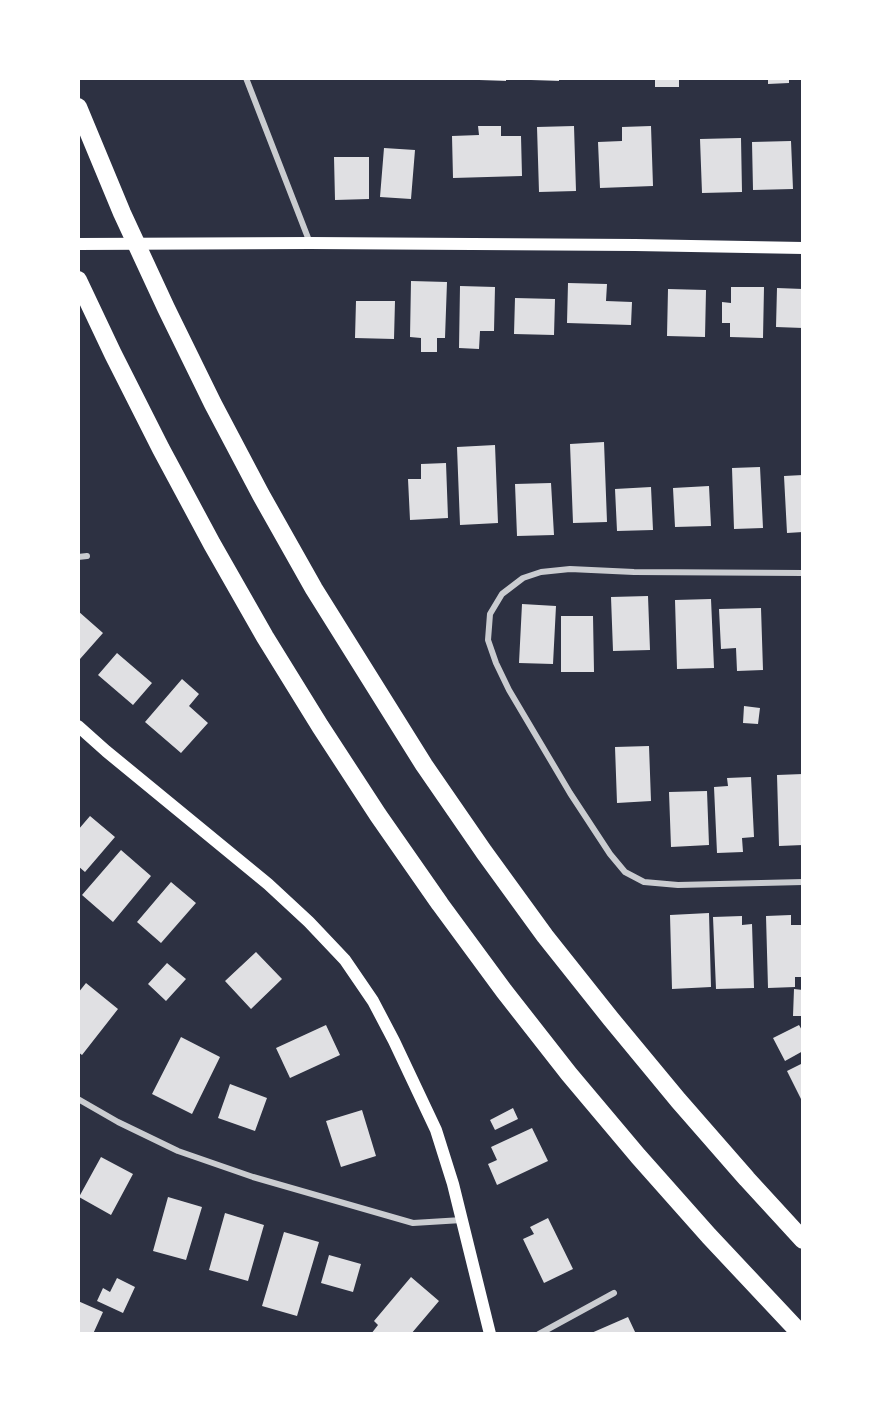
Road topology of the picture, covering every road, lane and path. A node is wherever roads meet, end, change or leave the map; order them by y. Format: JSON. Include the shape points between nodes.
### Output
{"nodes":[{"id":1,"x":246,"y":78,"type":"edge"},
{"id":2,"x":78,"y":107,"type":"edge"},
{"id":3,"x":310,"y":243,"type":"junction"},
{"id":4,"x":78,"y":244,"type":"edge"},
{"id":5,"x":803,"y":248,"type":"edge"},
{"id":6,"x":78,"y":280,"type":"edge"},
{"id":7,"x":87,"y":556,"type":"dead end"},
{"id":8,"x":78,"y":557,"type":"edge"},
{"id":9,"x":803,"y":573,"type":"edge"},
{"id":10,"x":78,"y":726,"type":"edge"},
{"id":11,"x":803,"y":882,"type":"edge"},
{"id":12,"x":78,"y":1099,"type":"edge"},
{"id":13,"x":462,"y":1220,"type":"junction"},
{"id":14,"x":803,"y":1240,"type":"edge"},
{"id":15,"x":614,"y":1293,"type":"dead end"},
{"id":16,"x":490,"y":1334,"type":"edge"},
{"id":17,"x":539,"y":1334,"type":"edge"},
{"id":18,"x":801,"y":1334,"type":"edge"}],
"edges":[{"from":1,"to":3,"type":"street"},
{"from":2,"to":14,"type":"highway","via":[[122,213],[213,404],[314,589],[418,756],[504,880],[603,1010]]},
{"from":3,"to":4,"type":"main road"},
{"from":3,"to":5,"type":"main road"},
{"from":6,"to":18,"type":"highway","via":[[212,544],[289,676],[378,815],[569,1074],[709,1236]]},
{"from":7,"to":8,"type":"street"},
{"from":9,"to":11,"type":"street","via":[[570,569],[541,572],[502,594],[490,614],[488,640],[510,690],[570,793],[625,873],[644,882],[678,885]]},
{"from":10,"to":13,"type":"main road","via":[[268,884],[345,960],[373,1001],[432,1121]]},
{"from":12,"to":13,"type":"street","via":[[178,1151],[253,1177],[413,1223]]},
{"from":13,"to":16,"type":"main road"},
{"from":15,"to":17,"type":"street"}]}
